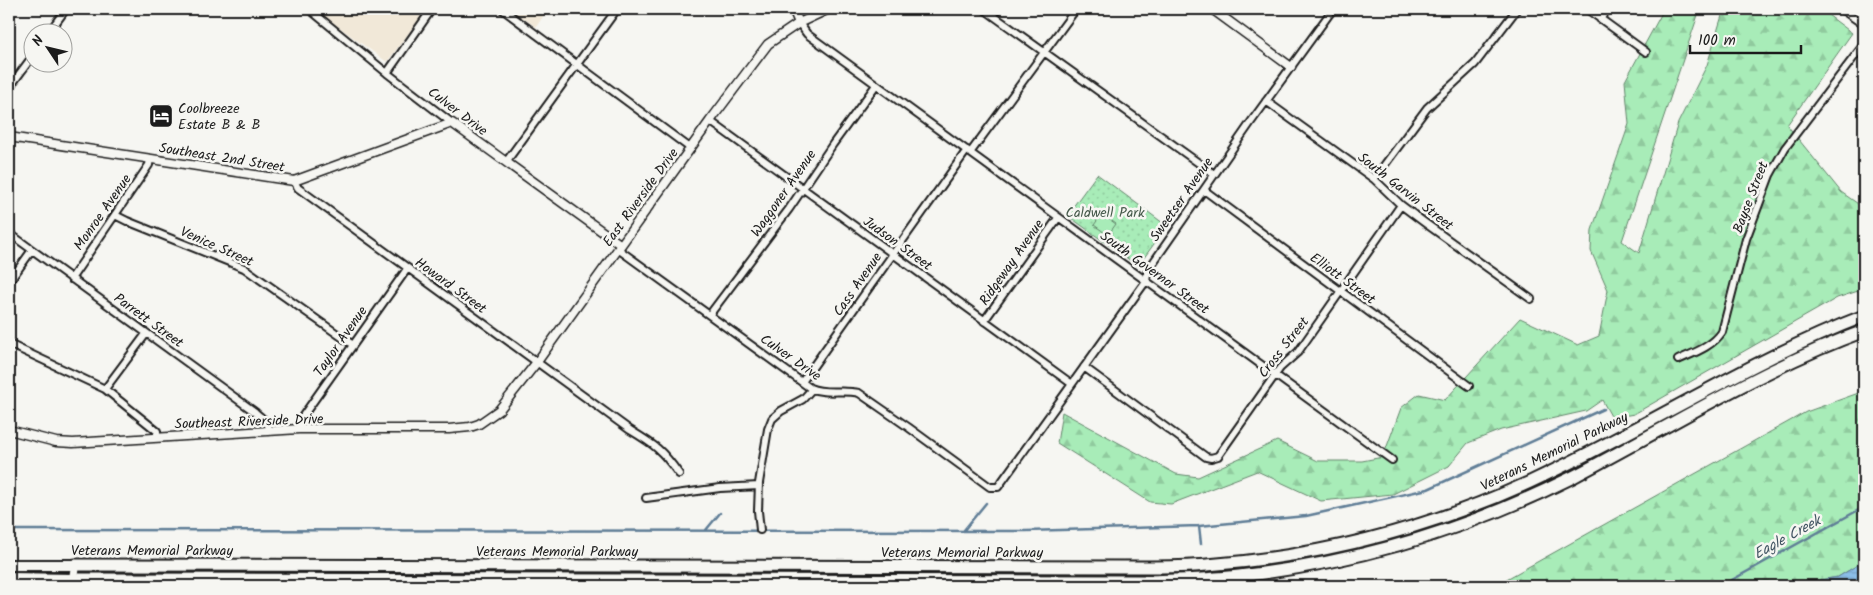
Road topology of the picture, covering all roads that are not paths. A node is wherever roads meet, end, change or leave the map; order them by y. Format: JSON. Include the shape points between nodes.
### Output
{"nodes":[{"id":1,"x":66,"y":9,"type":"edge"},
{"id":2,"x":309,"y":9,"type":"edge"},
{"id":3,"x":432,"y":9,"type":"edge"},
{"id":4,"x":502,"y":9,"type":"edge"},
{"id":5,"x":616,"y":9,"type":"edge"},
{"id":6,"x":793,"y":9,"type":"edge"},
{"id":7,"x":829,"y":9,"type":"edge"},
{"id":8,"x":984,"y":9,"type":"edge"},
{"id":9,"x":1076,"y":9,"type":"edge"},
{"id":10,"x":1212,"y":9,"type":"edge"},
{"id":11,"x":1333,"y":9,"type":"edge"},
{"id":12,"x":1517,"y":9,"type":"edge"},
{"id":13,"x":1587,"y":9,"type":"edge"},
{"id":14,"x":1608,"y":9,"type":"edge"},
{"id":15,"x":1841,"y":9,"type":"edge"},
{"id":16,"x":1600,"y":19,"type":"junction"},
{"id":17,"x":57,"y":22,"type":"edge"},
{"id":18,"x":799,"y":23,"type":"junction"},
{"id":19,"x":1864,"y":25,"type":"edge"},
{"id":20,"x":1864,"y":44,"type":"edge"},
{"id":21,"x":1044,"y":52,"type":"junction"},
{"id":22,"x":1646,"y":52,"type":"dead end"},
{"id":23,"x":577,"y":65,"type":"junction"},
{"id":24,"x":1291,"y":67,"type":"junction"},
{"id":25,"x":22,"y":70,"type":"edge"},
{"id":26,"x":387,"y":73,"type":"junction"},
{"id":27,"x":876,"y":85,"type":"junction"},
{"id":28,"x":9,"y":88,"type":"edge"},
{"id":29,"x":1266,"y":101,"type":"junction"},
{"id":30,"x":710,"y":121,"type":"junction"},
{"id":31,"x":452,"y":123,"type":"junction"},
{"id":32,"x":9,"y":137,"type":"edge"},
{"id":33,"x":690,"y":148,"type":"junction"},
{"id":34,"x":969,"y":152,"type":"junction"},
{"id":35,"x":150,"y":159,"type":"junction"},
{"id":36,"x":506,"y":162,"type":"junction"},
{"id":37,"x":1214,"y":174,"type":"junction"},
{"id":38,"x":1374,"y":179,"type":"junction"},
{"id":39,"x":294,"y":181,"type":"junction"},
{"id":40,"x":802,"y":188,"type":"junction"},
{"id":41,"x":1204,"y":190,"type":"junction"},
{"id":42,"x":1401,"y":205,"type":"junction"},
{"id":43,"x":115,"y":215,"type":"junction"},
{"id":44,"x":1058,"y":218,"type":"junction"},
{"id":45,"x":9,"y":233,"type":"edge"},
{"id":46,"x":619,"y":247,"type":"junction"},
{"id":47,"x":32,"y":250,"type":"junction"},
{"id":48,"x":893,"y":254,"type":"junction"},
{"id":49,"x":407,"y":269,"type":"junction"},
{"id":50,"x":70,"y":279,"type":"junction"},
{"id":51,"x":1146,"y":281,"type":"junction"},
{"id":52,"x":9,"y":282,"type":"edge"},
{"id":53,"x":1340,"y":292,"type":"junction"},
{"id":54,"x":1531,"y":299,"type":"dead end"},
{"id":55,"x":710,"y":314,"type":"junction"},
{"id":56,"x":1864,"y":316,"type":"edge"},
{"id":57,"x":984,"y":322,"type":"junction"},
{"id":58,"x":1864,"y":331,"type":"edge"},
{"id":59,"x":146,"y":334,"type":"junction"},
{"id":60,"x":9,"y":344,"type":"edge"},
{"id":61,"x":353,"y":345,"type":"junction"},
{"id":62,"x":1678,"y":360,"type":"dead end"},
{"id":63,"x":537,"y":362,"type":"junction"},
{"id":64,"x":1084,"y":367,"type":"junction"},
{"id":65,"x":1275,"y":376,"type":"junction"},
{"id":66,"x":802,"y":382,"type":"junction"},
{"id":67,"x":1072,"y":384,"type":"junction"},
{"id":68,"x":1469,"y":386,"type":"dead end"},
{"id":69,"x":105,"y":389,"type":"junction"},
{"id":70,"x":812,"y":389,"type":"junction"},
{"id":71,"x":489,"y":418,"type":"joint"},
{"id":72,"x":9,"y":430,"type":"edge"},
{"id":73,"x":299,"y":430,"type":"junction"},
{"id":74,"x":270,"y":431,"type":"junction"},
{"id":75,"x":157,"y":437,"type":"junction"},
{"id":76,"x":1392,"y":460,"type":"dead end"},
{"id":77,"x":679,"y":474,"type":"dead end"},
{"id":78,"x":981,"y":480,"type":"joint"},
{"id":79,"x":759,"y":486,"type":"junction"},
{"id":80,"x":646,"y":498,"type":"dead end"},
{"id":81,"x":760,"y":530,"type":"dead end"},
{"id":82,"x":9,"y":565,"type":"edge"},
{"id":83,"x":75,"y":565,"type":"junction"},
{"id":84,"x":9,"y":578,"type":"edge"},
{"id":85,"x":73,"y":582,"type":"edge"}],
"edges":[{"from":1,"to":17,"type":"street"},
{"from":2,"to":26,"type":"street","name":"Culver Drive"},
{"from":3,"to":26,"type":"street"},
{"from":4,"to":23,"type":"street"},
{"from":5,"to":23,"type":"street"},
{"from":6,"to":18,"type":"street","name":"South Governor Street"},
{"from":7,"to":18,"type":"street","name":"East Riverside Drive"},
{"from":8,"to":21,"type":"street"},
{"from":9,"to":21,"type":"street","name":"Cass Avenue"},
{"from":10,"to":24,"type":"street"},
{"from":11,"to":24,"type":"street","name":"Sweetser Avenue"},
{"from":12,"to":38,"type":"street","via":[[1475,64],[1424,112]]},
{"from":13,"to":16,"type":"street"},
{"from":14,"to":16,"type":"street"},
{"from":15,"to":19,"type":"street"},
{"from":16,"to":22,"type":"street"},
{"from":18,"to":27,"type":"street","name":"South Governor Street","via":[[807,34]]},
{"from":18,"to":30,"type":"street","name":"East Riverside Drive","via":[[768,44]]},
{"from":20,"to":62,"type":"street","name":"Bayse Street","via":[[1785,148],[1770,175],[1746,240],[1722,332],[1714,341]]},
{"from":21,"to":34,"type":"street","name":"Cass Avenue"},
{"from":21,"to":37,"type":"street"},
{"from":23,"to":33,"type":"street"},
{"from":23,"to":36,"type":"street"},
{"from":24,"to":29,"type":"street","name":"Sweetser Avenue"},
{"from":25,"to":28,"type":"street"},
{"from":26,"to":31,"type":"street","name":"Culver Drive"},
{"from":27,"to":34,"type":"street","name":"South Governor Street"},
{"from":27,"to":40,"type":"street","name":"Waggoner Avenue"},
{"from":29,"to":37,"type":"street","name":"Sweetser Avenue"},
{"from":29,"to":38,"type":"street","name":"South Garvin Street"},
{"from":30,"to":33,"type":"street","name":"East Riverside Drive"},
{"from":30,"to":40,"type":"street","name":"Judson Street"},
{"from":31,"to":36,"type":"street","name":"Culver Drive"},
{"from":31,"to":39,"type":"street","name":"Southeast 2nd Street"},
{"from":32,"to":35,"type":"street","name":"Southeast 2nd Street"},
{"from":33,"to":46,"type":"street","name":"East Riverside Drive"},
{"from":34,"to":44,"type":"street","name":"South Governor Street"},
{"from":34,"to":48,"type":"street","name":"Cass Avenue"},
{"from":35,"to":39,"type":"street","name":"Southeast 2nd Street"},
{"from":35,"to":43,"type":"street","name":"Monroe Avenue","via":[[150,165]]},
{"from":36,"to":46,"type":"street","name":"Culver Drive"},
{"from":37,"to":41,"type":"street","name":"Sweetser Avenue"},
{"from":38,"to":42,"type":"street","name":"South Garvin Street"},
{"from":39,"to":49,"type":"street","name":"Howard Street","via":[[298,188]]},
{"from":40,"to":48,"type":"street","name":"Judson Street"},
{"from":40,"to":55,"type":"street","name":"Waggoner Avenue"},
{"from":41,"to":51,"type":"street","name":"Sweetser Avenue","via":[[1148,270]]},
{"from":41,"to":53,"type":"street","name":"Elliott Street"},
{"from":42,"to":53,"type":"street","name":"Cross Street"},
{"from":42,"to":54,"type":"street","name":"South Garvin Street"},
{"from":43,"to":50,"type":"street","name":"Monroe Avenue"},
{"from":43,"to":61,"type":"street","name":"Venice Street","via":[[244,268]]},
{"from":44,"to":51,"type":"street","name":"South Governor Street"},
{"from":44,"to":57,"type":"street","name":"Ridgeway Avenue"},
{"from":45,"to":47,"type":"street","name":"Parrett Street"},
{"from":46,"to":55,"type":"street","name":"Culver Drive"},
{"from":46,"to":63,"type":"street","name":"East Riverside Drive"},
{"from":47,"to":50,"type":"street","name":"Parrett Street"},
{"from":47,"to":52,"type":"street"},
{"from":48,"to":57,"type":"street","name":"Judson Street"},
{"from":48,"to":66,"type":"street","name":"Cass Avenue"},
{"from":49,"to":61,"type":"street","name":"Taylor Avenue"},
{"from":49,"to":63,"type":"street","name":"Howard Street"},
{"from":50,"to":59,"type":"street","name":"Parrett Street"},
{"from":51,"to":64,"type":"street","name":"Sweetser Avenue"},
{"from":51,"to":65,"type":"street","name":"South Governor Street"},
{"from":53,"to":65,"type":"street","name":"Cross Street","via":[[1298,352]]},
{"from":53,"to":68,"type":"street","name":"Elliott Street"},
{"from":55,"to":66,"type":"street","name":"Culver Drive"},
{"from":56,"to":83,"type":"highway","name":"Veterans Memorial Parkway","via":[[1772,355],[1579,458],[1482,502],[1392,533],[1282,556],[1206,565],[1141,567]]},
{"from":57,"to":67,"type":"street","name":"Judson Street"},
{"from":58,"to":85,"type":"highway","name":"Veterans Memorial Parkway","via":[[1750,382],[1572,477],[1498,511],[1387,548],[1279,571],[1200,580],[1142,581]]},
{"from":59,"to":69,"type":"street"},
{"from":59,"to":74,"type":"street","name":"Parrett Street","via":[[255,412],[270,426]]},
{"from":60,"to":69,"type":"street"},
{"from":61,"to":73,"type":"street","name":"Taylor Avenue","via":[[300,420]]},
{"from":63,"to":71,"type":"street","name":"East Riverside Drive"},
{"from":63,"to":77,"type":"street","name":"Howard Street","via":[[653,444]]},
{"from":64,"to":65,"type":"street","name":"Cross Street","via":[[1211,458],[1218,455]]},
{"from":64,"to":67,"type":"street","name":"Sweetser Avenue"},
{"from":65,"to":76,"type":"street","name":"South Governor Street"},
{"from":66,"to":70,"type":"street","name":"Culver Drive"},
{"from":67,"to":78,"type":"street","name":"Sweetser Avenue","via":[[1002,484],[994,488]]},
{"from":69,"to":75,"type":"street","via":[[157,431]]},
{"from":70,"to":78,"type":"street","name":"Culver Drive","via":[[864,396]]},
{"from":70,"to":79,"type":"street","via":[[803,399],[772,419]]},
{"from":71,"to":73,"type":"street","name":"Southeast Riverside Drive","via":[[470,427],[455,429]]},
{"from":72,"to":75,"type":"street","name":"Southeast Riverside Drive","via":[[66,443]]},
{"from":73,"to":74,"type":"street","name":"Southeast Riverside Drive"},
{"from":74,"to":75,"type":"street","name":"Southeast Riverside Drive"},
{"from":79,"to":80,"type":"street"},
{"from":79,"to":81,"type":"street"},
{"from":82,"to":83,"type":"highway","name":"Veterans Memorial Parkway"},
{"from":83,"to":85,"type":"street"},
{"from":84,"to":85,"type":"highway","name":"Veterans Memorial Parkway"}]}
